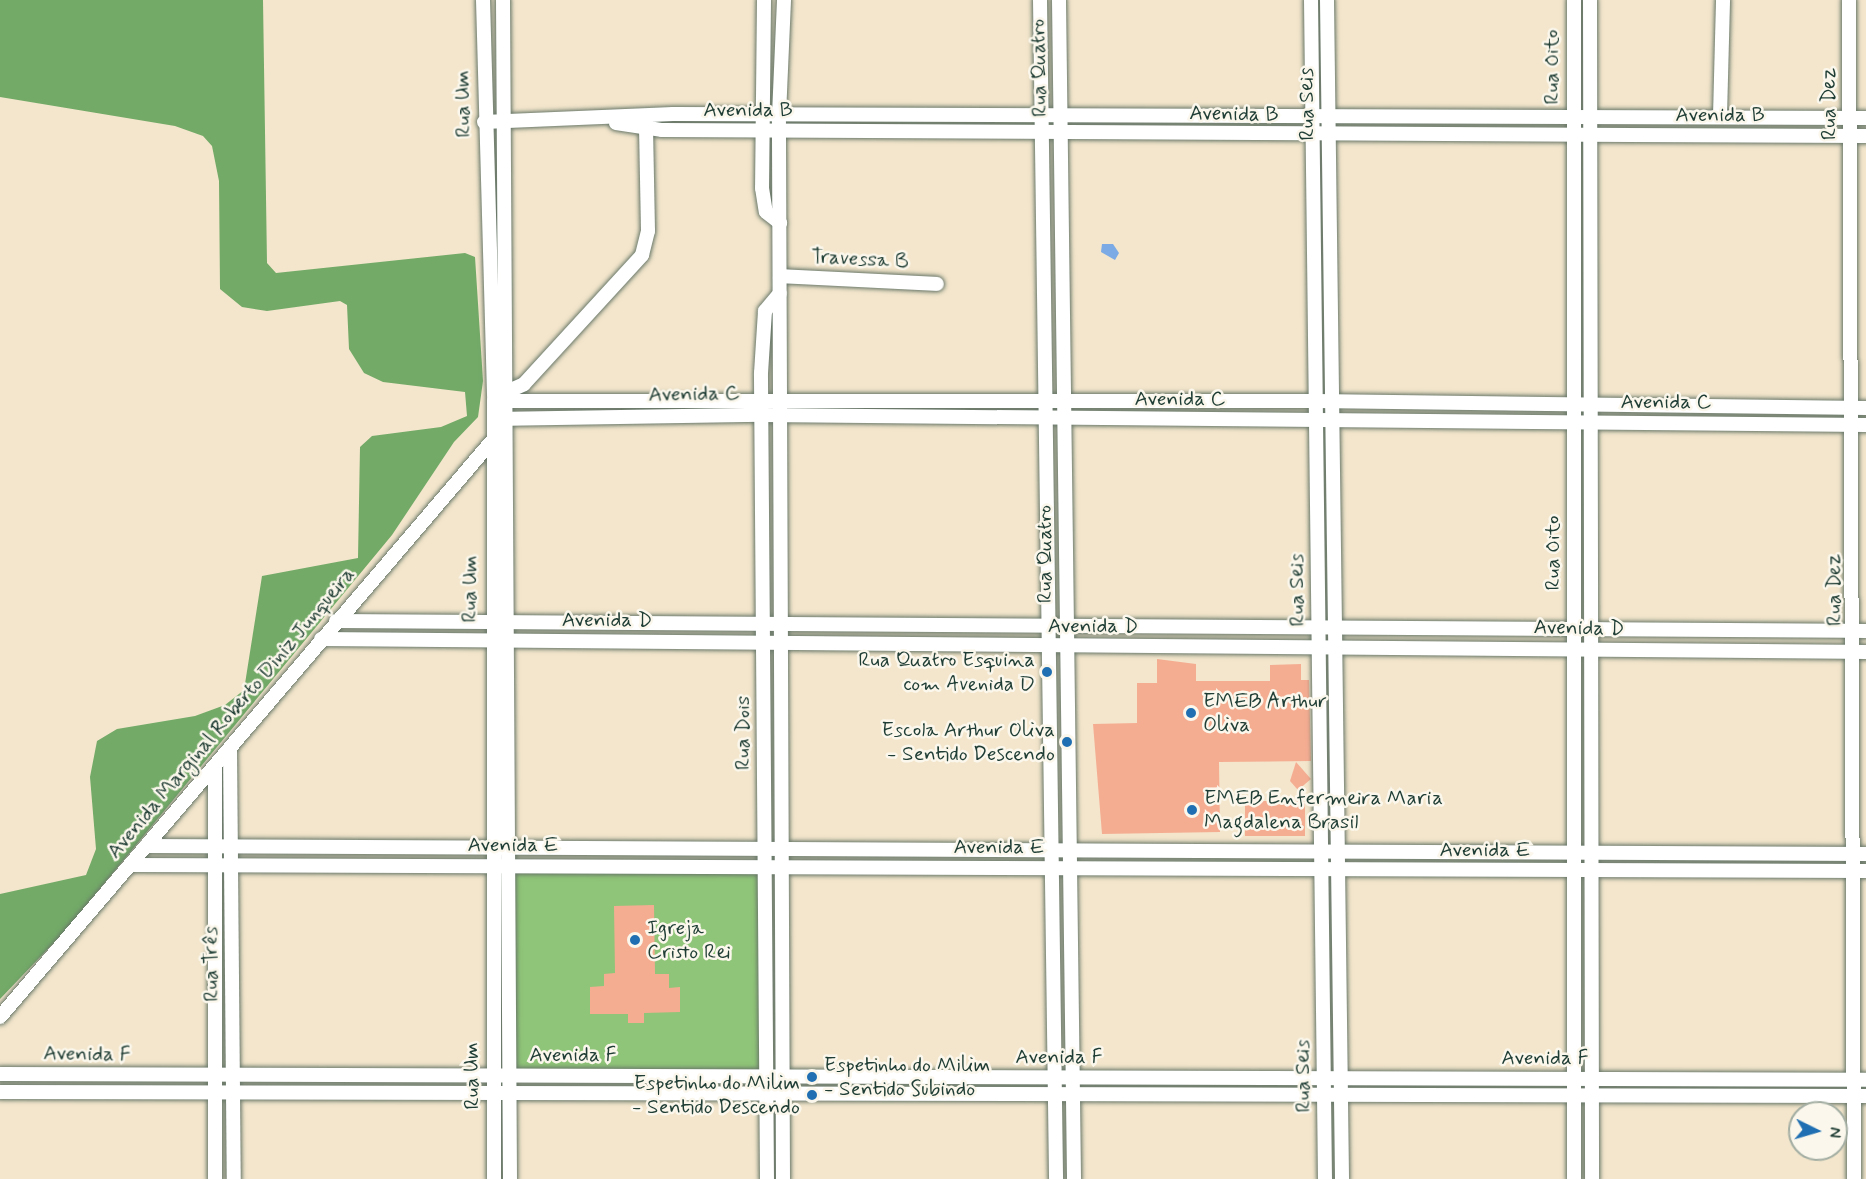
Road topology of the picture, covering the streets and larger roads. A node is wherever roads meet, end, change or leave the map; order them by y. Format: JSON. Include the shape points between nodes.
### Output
{"nodes":[{"id":1,"x":483,"y":0,"type":"edge"},
{"id":2,"x":503,"y":0,"type":"edge"},
{"id":3,"x":764,"y":0,"type":"edge"},
{"id":4,"x":784,"y":0,"type":"edge"},
{"id":5,"x":1040,"y":0,"type":"edge"},
{"id":6,"x":1059,"y":0,"type":"edge"},
{"id":7,"x":1311,"y":0,"type":"edge"},
{"id":8,"x":1327,"y":0,"type":"edge"},
{"id":9,"x":1574,"y":0,"type":"edge"},
{"id":10,"x":1590,"y":0,"type":"edge"},
{"id":11,"x":1722,"y":0,"type":"edge"},
{"id":12,"x":1850,"y":0,"type":"edge"},
{"id":13,"x":1061,"y":114,"type":"junction"},
{"id":14,"x":762,"y":115,"type":"junction"},
{"id":15,"x":779,"y":115,"type":"junction"},
{"id":16,"x":1042,"y":115,"type":"junction"},
{"id":17,"x":1155,"y":116,"type":"junction"},
{"id":18,"x":1590,"y":116,"type":"junction"},
{"id":19,"x":1720,"y":116,"type":"junction"},
{"id":20,"x":1573,"y":117,"type":"junction"},
{"id":21,"x":1312,"y":118,"type":"junction"},
{"id":22,"x":1850,"y":118,"type":"junction"},
{"id":23,"x":1866,"y":118,"type":"edge"},
{"id":24,"x":1328,"y":119,"type":"junction"},
{"id":25,"x":484,"y":122,"type":"junction"},
{"id":26,"x":504,"y":122,"type":"junction"},
{"id":27,"x":646,"y":122,"type":"junction"},
{"id":28,"x":761,"y":131,"type":"junction"},
{"id":29,"x":780,"y":131,"type":"junction"},
{"id":30,"x":1061,"y":131,"type":"junction"},
{"id":31,"x":1042,"y":132,"type":"junction"},
{"id":32,"x":1154,"y":133,"type":"junction"},
{"id":33,"x":1590,"y":135,"type":"junction"},
{"id":34,"x":1312,"y":136,"type":"junction"},
{"id":35,"x":1328,"y":136,"type":"junction"},
{"id":36,"x":1573,"y":136,"type":"junction"},
{"id":37,"x":1851,"y":136,"type":"junction"},
{"id":38,"x":1866,"y":136,"type":"edge"},
{"id":39,"x":780,"y":223,"type":"junction"},
{"id":40,"x":780,"y":276,"type":"junction"},
{"id":41,"x":937,"y":284,"type":"dead end"},
{"id":42,"x":780,"y":293,"type":"junction"},
{"id":43,"x":501,"y":397,"type":"junction"},
{"id":44,"x":762,"y":398,"type":"junction"},
{"id":45,"x":780,"y":399,"type":"junction"},
{"id":46,"x":1316,"y":401,"type":"junction"},
{"id":47,"x":1333,"y":401,"type":"junction"},
{"id":48,"x":1044,"y":403,"type":"junction"},
{"id":49,"x":1065,"y":403,"type":"junction"},
{"id":50,"x":1147,"y":403,"type":"junction"},
{"id":51,"x":1573,"y":403,"type":"junction"},
{"id":52,"x":1590,"y":403,"type":"junction"},
{"id":53,"x":1859,"y":408,"type":"edge"},
{"id":54,"x":762,"y":415,"type":"junction"},
{"id":55,"x":780,"y":416,"type":"junction"},
{"id":56,"x":1044,"y":419,"type":"junction"},
{"id":57,"x":1065,"y":419,"type":"junction"},
{"id":58,"x":1149,"y":420,"type":"junction"},
{"id":59,"x":1316,"y":421,"type":"junction"},
{"id":60,"x":1333,"y":422,"type":"junction"},
{"id":61,"x":1574,"y":423,"type":"junction"},
{"id":62,"x":1590,"y":423,"type":"junction"},
{"id":63,"x":1859,"y":425,"type":"edge"},
{"id":64,"x":500,"y":426,"type":"junction"},
{"id":65,"x":336,"y":621,"type":"junction"},
{"id":66,"x":490,"y":622,"type":"junction"},
{"id":67,"x":508,"y":622,"type":"junction"},
{"id":68,"x":763,"y":622,"type":"junction"},
{"id":69,"x":780,"y":622,"type":"junction"},
{"id":70,"x":1047,"y":628,"type":"junction"},
{"id":71,"x":1067,"y":628,"type":"junction"},
{"id":72,"x":1336,"y":628,"type":"junction"},
{"id":73,"x":1318,"y":629,"type":"junction"},
{"id":74,"x":1574,"y":631,"type":"junction"},
{"id":75,"x":1590,"y":631,"type":"junction"},
{"id":76,"x":1861,"y":631,"type":"edge"},
{"id":77,"x":321,"y":639,"type":"junction"},
{"id":78,"x":507,"y":641,"type":"junction"},
{"id":79,"x":490,"y":642,"type":"junction"},
{"id":80,"x":764,"y":642,"type":"junction"},
{"id":81,"x":780,"y":642,"type":"junction"},
{"id":82,"x":1318,"y":646,"type":"junction"},
{"id":83,"x":1047,"y":647,"type":"junction"},
{"id":84,"x":1066,"y":647,"type":"junction"},
{"id":85,"x":1336,"y":647,"type":"junction"},
{"id":86,"x":1574,"y":648,"type":"junction"},
{"id":87,"x":1590,"y":649,"type":"junction"},
{"id":88,"x":1861,"y":651,"type":"edge"},
{"id":89,"x":230,"y":748,"type":"junction"},
{"id":90,"x":215,"y":766,"type":"junction"},
{"id":91,"x":146,"y":846,"type":"junction"},
{"id":92,"x":215,"y":848,"type":"junction"},
{"id":93,"x":231,"y":848,"type":"junction"},
{"id":94,"x":508,"y":848,"type":"junction"},
{"id":95,"x":427,"y":849,"type":"junction"},
{"id":96,"x":491,"y":849,"type":"junction"},
{"id":97,"x":638,"y":849,"type":"junction"},
{"id":98,"x":765,"y":849,"type":"junction"},
{"id":99,"x":780,"y":850,"type":"junction"},
{"id":100,"x":1050,"y":851,"type":"junction"},
{"id":101,"x":1069,"y":851,"type":"junction"},
{"id":102,"x":1318,"y":851,"type":"junction"},
{"id":103,"x":1335,"y":851,"type":"junction"},
{"id":104,"x":1574,"y":853,"type":"junction"},
{"id":105,"x":1591,"y":854,"type":"junction"},
{"id":106,"x":1860,"y":854,"type":"edge"},
{"id":107,"x":131,"y":864,"type":"junction"},
{"id":108,"x":231,"y":866,"type":"junction"},
{"id":109,"x":428,"y":866,"type":"junction"},
{"id":110,"x":492,"y":866,"type":"junction"},
{"id":111,"x":508,"y":866,"type":"junction"},
{"id":112,"x":215,"y":867,"type":"junction"},
{"id":113,"x":638,"y":867,"type":"junction"},
{"id":114,"x":781,"y":867,"type":"junction"},
{"id":115,"x":765,"y":868,"type":"junction"},
{"id":116,"x":1051,"y":868,"type":"junction"},
{"id":117,"x":1069,"y":868,"type":"junction"},
{"id":118,"x":1318,"y":870,"type":"junction"},
{"id":119,"x":1336,"y":870,"type":"junction"},
{"id":120,"x":1860,"y":871,"type":"edge"},
{"id":121,"x":1574,"y":872,"type":"junction"},
{"id":122,"x":1591,"y":872,"type":"junction"},
{"id":123,"x":0,"y":1017,"type":"edge"},
{"id":124,"x":0,"y":1074,"type":"edge"},
{"id":125,"x":215,"y":1076,"type":"junction"},
{"id":126,"x":233,"y":1076,"type":"junction"},
{"id":127,"x":493,"y":1076,"type":"junction"},
{"id":128,"x":510,"y":1076,"type":"junction"},
{"id":129,"x":766,"y":1077,"type":"junction"},
{"id":130,"x":782,"y":1077,"type":"junction"},
{"id":131,"x":1072,"y":1077,"type":"junction"},
{"id":132,"x":1055,"y":1078,"type":"junction"},
{"id":133,"x":1574,"y":1079,"type":"junction"},
{"id":134,"x":1592,"y":1079,"type":"junction"},
{"id":135,"x":1341,"y":1080,"type":"junction"},
{"id":136,"x":1860,"y":1080,"type":"edge"},
{"id":137,"x":1324,"y":1081,"type":"junction"},
{"id":138,"x":0,"y":1092,"type":"edge"},
{"id":139,"x":215,"y":1092,"type":"junction"},
{"id":140,"x":233,"y":1092,"type":"junction"},
{"id":141,"x":510,"y":1093,"type":"junction"},
{"id":142,"x":494,"y":1094,"type":"junction"},
{"id":143,"x":766,"y":1095,"type":"junction"},
{"id":144,"x":782,"y":1095,"type":"junction"},
{"id":145,"x":1073,"y":1095,"type":"junction"},
{"id":146,"x":1055,"y":1096,"type":"junction"},
{"id":147,"x":1860,"y":1096,"type":"edge"},
{"id":148,"x":1324,"y":1098,"type":"junction"},
{"id":149,"x":1342,"y":1098,"type":"junction"},
{"id":150,"x":1574,"y":1098,"type":"junction"},
{"id":151,"x":1592,"y":1098,"type":"junction"},
{"id":152,"x":215,"y":1179,"type":"edge"},
{"id":153,"x":234,"y":1179,"type":"edge"},
{"id":154,"x":494,"y":1179,"type":"edge"},
{"id":155,"x":510,"y":1179,"type":"edge"},
{"id":156,"x":767,"y":1179,"type":"edge"},
{"id":157,"x":783,"y":1179,"type":"edge"},
{"id":158,"x":1056,"y":1179,"type":"edge"},
{"id":159,"x":1074,"y":1179,"type":"edge"},
{"id":160,"x":1325,"y":1179,"type":"edge"},
{"id":161,"x":1342,"y":1179,"type":"edge"},
{"id":162,"x":1574,"y":1179,"type":"edge"},
{"id":163,"x":1592,"y":1179,"type":"edge"},
{"id":164,"x":1854,"y":1179,"type":"edge"}],
"edges":[{"from":1,"to":25,"type":"street","name":"Rua Um"},
{"from":2,"to":26,"type":"street","name":"Rua Um"},
{"from":3,"to":14,"type":"street"},
{"from":4,"to":15,"type":"street","name":"Rua Dois"},
{"from":5,"to":16,"type":"street","name":"Rua Quatro"},
{"from":6,"to":13,"type":"street","name":"Rua Quatro"},
{"from":7,"to":21,"type":"street","name":"Rua Seis"},
{"from":8,"to":24,"type":"street","name":"Rua Seis"},
{"from":9,"to":20,"type":"street","name":"Rua Oito"},
{"from":10,"to":18,"type":"street","name":"Rua Oito"},
{"from":11,"to":19,"type":"street"},
{"from":12,"to":22,"type":"street","name":"Rua Dez"},
{"from":13,"to":16,"type":"street","name":"Avenida B"},
{"from":13,"to":17,"type":"street","name":"Avenida B"},
{"from":13,"to":30,"type":"street","name":"Rua Quatro"},
{"from":14,"to":15,"type":"street","name":"Avenida B"},
{"from":14,"to":27,"type":"street","name":"Avenida B"},
{"from":14,"to":28,"type":"street"},
{"from":15,"to":16,"type":"street","name":"Avenida B"},
{"from":15,"to":29,"type":"street","name":"Rua Dois"},
{"from":16,"to":31,"type":"street","name":"Rua Quatro"},
{"from":17,"to":21,"type":"street","name":"Avenida B"},
{"from":17,"to":32,"type":"street"},
{"from":18,"to":19,"type":"street","name":"Avenida B"},
{"from":18,"to":20,"type":"street","name":"Avenida B"},
{"from":18,"to":33,"type":"street","name":"Rua Oito"},
{"from":19,"to":22,"type":"street","name":"Avenida B"},
{"from":20,"to":24,"type":"street","name":"Avenida B"},
{"from":20,"to":36,"type":"street","name":"Rua Oito"},
{"from":21,"to":24,"type":"street","name":"Avenida B"},
{"from":21,"to":34,"type":"street","name":"Rua Seis"},
{"from":22,"to":23,"type":"street","name":"Avenida B"},
{"from":22,"to":37,"type":"street","name":"Rua Dez"},
{"from":24,"to":35,"type":"street","name":"Rua Seis"},
{"from":25,"to":26,"type":"street","name":"Avenida B"},
{"from":25,"to":43,"type":"street","name":"Rua Um"},
{"from":26,"to":27,"type":"street","name":"Avenida B"},
{"from":26,"to":43,"type":"street","name":"Rua Um"},
{"from":27,"to":28,"type":"street","name":"Avenida B"},
{"from":27,"to":43,"type":"street","via":[[648,231],[642,255],[524,384]]},
{"from":28,"to":29,"type":"street","name":"Avenida B"},
{"from":28,"to":39,"type":"street","via":[[763,205]]},
{"from":29,"to":31,"type":"street","name":"Avenida B"},
{"from":29,"to":39,"type":"street","name":"Rua Dois"},
{"from":30,"to":31,"type":"street","name":"Avenida B"},
{"from":30,"to":32,"type":"street","name":"Avenida B"},
{"from":30,"to":49,"type":"street","name":"Rua Quatro"},
{"from":31,"to":48,"type":"street","name":"Rua Quatro"},
{"from":32,"to":34,"type":"street","name":"Avenida B"},
{"from":33,"to":36,"type":"street","name":"Avenida B"},
{"from":33,"to":37,"type":"street","name":"Avenida B"},
{"from":33,"to":52,"type":"street","name":"Rua Oito"},
{"from":34,"to":35,"type":"street","name":"Avenida B"},
{"from":34,"to":46,"type":"street","name":"Rua Seis"},
{"from":35,"to":36,"type":"street","name":"Avenida B"},
{"from":35,"to":47,"type":"street","name":"Rua Seis"},
{"from":36,"to":51,"type":"street","name":"Rua Oito"},
{"from":37,"to":38,"type":"street","name":"Avenida B"},
{"from":37,"to":53,"type":"street","name":"Rua Dez"},
{"from":39,"to":40,"type":"street","name":"Rua Dois"},
{"from":40,"to":41,"type":"street","name":"Travessa B"},
{"from":40,"to":42,"type":"street","name":"Rua Dois"},
{"from":42,"to":44,"type":"street","name":"Rua Dois","via":[[764,318]]},
{"from":42,"to":45,"type":"street","name":"Rua Dois"},
{"from":43,"to":44,"type":"street","name":"Avenida C"},
{"from":43,"to":64,"type":"street","name":"Rua Um"},
{"from":44,"to":45,"type":"street","name":"Avenida C"},
{"from":44,"to":54,"type":"street","name":"Rua Dois"},
{"from":45,"to":48,"type":"street","name":"Avenida C"},
{"from":45,"to":55,"type":"street","name":"Rua Dois"},
{"from":46,"to":47,"type":"street","name":"Avenida C"},
{"from":46,"to":50,"type":"street","name":"Avenida C"},
{"from":46,"to":59,"type":"street","name":"Rua Seis"},
{"from":47,"to":51,"type":"street","name":"Avenida C"},
{"from":47,"to":60,"type":"street","name":"Rua Seis"},
{"from":48,"to":49,"type":"street","name":"Avenida C"},
{"from":48,"to":56,"type":"street","name":"Rua Quatro"},
{"from":49,"to":50,"type":"street","name":"Avenida C"},
{"from":49,"to":57,"type":"street","name":"Rua Quatro"},
{"from":50,"to":58,"type":"street"},
{"from":51,"to":52,"type":"street","name":"Avenida C"},
{"from":51,"to":61,"type":"street","name":"Rua Oito"},
{"from":52,"to":53,"type":"street","name":"Avenida C"},
{"from":52,"to":62,"type":"street","name":"Rua Oito"},
{"from":53,"to":63,"type":"street","name":"Rua Dez"},
{"from":54,"to":55,"type":"street","name":"Avenida C"},
{"from":54,"to":64,"type":"street","name":"Avenida C"},
{"from":54,"to":68,"type":"street","name":"Rua Dois"},
{"from":55,"to":56,"type":"street","name":"Avenida C"},
{"from":55,"to":69,"type":"street","name":"Rua Dois"},
{"from":56,"to":57,"type":"street","name":"Avenida C"},
{"from":56,"to":70,"type":"street","name":"Rua Quatro"},
{"from":57,"to":58,"type":"street","name":"Avenida C"},
{"from":57,"to":71,"type":"street","name":"Rua Quatro"},
{"from":58,"to":59,"type":"street","name":"Avenida C"},
{"from":59,"to":60,"type":"street","name":"Avenida C"},
{"from":59,"to":73,"type":"street","name":"Rua Seis"},
{"from":60,"to":61,"type":"street","name":"Avenida C"},
{"from":60,"to":72,"type":"street","name":"Rua Seis"},
{"from":61,"to":62,"type":"street","name":"Avenida C"},
{"from":61,"to":74,"type":"street","name":"Rua Oito"},
{"from":62,"to":63,"type":"street","name":"Avenida C"},
{"from":62,"to":75,"type":"street","name":"Rua Oito"},
{"from":63,"to":76,"type":"street","name":"Rua Dez"},
{"from":64,"to":65,"type":"street","name":"Avenida Marginal Roberto Diniz Junqueira"},
{"from":64,"to":66,"type":"street","name":"Rua Um"},
{"from":64,"to":67,"type":"street","name":"Rua Um"},
{"from":65,"to":66,"type":"street","name":"Avenida D"},
{"from":65,"to":77,"type":"street","name":"Avenida Marginal Roberto Diniz Junqueira"},
{"from":66,"to":67,"type":"street","name":"Avenida D"},
{"from":66,"to":79,"type":"street","name":"Rua Um"},
{"from":67,"to":68,"type":"street","name":"Avenida D"},
{"from":67,"to":78,"type":"street","name":"Rua Um"},
{"from":68,"to":69,"type":"street","name":"Avenida D"},
{"from":68,"to":80,"type":"street","name":"Rua Dois"},
{"from":69,"to":70,"type":"street","name":"Avenida D"},
{"from":69,"to":81,"type":"street","name":"Rua Dois"},
{"from":70,"to":71,"type":"street","name":"Avenida D"},
{"from":70,"to":83,"type":"street","name":"Rua Quatro"},
{"from":71,"to":73,"type":"street","name":"Avenida D"},
{"from":71,"to":84,"type":"street","name":"Rua Quatro"},
{"from":72,"to":73,"type":"street","name":"Avenida D"},
{"from":72,"to":74,"type":"street","name":"Avenida D"},
{"from":72,"to":85,"type":"street","name":"Rua Seis"},
{"from":73,"to":82,"type":"street","name":"Rua Seis"},
{"from":74,"to":75,"type":"street","name":"Avenida D"},
{"from":74,"to":86,"type":"street","name":"Rua Oito"},
{"from":75,"to":76,"type":"street","name":"Avenida D"},
{"from":75,"to":87,"type":"street","name":"Rua Oito"},
{"from":76,"to":88,"type":"street","name":"Rua Dez"},
{"from":77,"to":79,"type":"street","name":"Avenida D"},
{"from":77,"to":89,"type":"street","name":"Avenida Marginal Roberto Diniz Junqueira"},
{"from":78,"to":79,"type":"street","name":"Avenida D"},
{"from":78,"to":80,"type":"street","name":"Avenida D"},
{"from":78,"to":94,"type":"street","name":"Rua Um"},
{"from":79,"to":96,"type":"street","name":"Rua Um"},
{"from":80,"to":81,"type":"street","name":"Avenida D"},
{"from":80,"to":98,"type":"street","name":"Rua Dois"},
{"from":81,"to":83,"type":"street","name":"Avenida D"},
{"from":81,"to":99,"type":"street","name":"Rua Dois"},
{"from":82,"to":84,"type":"street","name":"Avenida D"},
{"from":82,"to":85,"type":"street","name":"Avenida D"},
{"from":82,"to":102,"type":"street","name":"Rua Seis"},
{"from":83,"to":84,"type":"street","name":"Avenida D"},
{"from":83,"to":100,"type":"street","name":"Rua Quatro"},
{"from":84,"to":101,"type":"street","name":"Rua Quatro"},
{"from":85,"to":86,"type":"street","name":"Avenida D"},
{"from":85,"to":103,"type":"street","name":"Rua Seis"},
{"from":86,"to":87,"type":"street","name":"Avenida D"},
{"from":86,"to":104,"type":"street","name":"Rua Oito"},
{"from":87,"to":88,"type":"street","name":"Avenida D"},
{"from":87,"to":105,"type":"street","name":"Rua Oito"},
{"from":88,"to":106,"type":"street","name":"Rua Dez"},
{"from":89,"to":90,"type":"street","name":"Avenida Marginal Roberto Diniz Junqueira"},
{"from":89,"to":93,"type":"street","name":"Rua Três"},
{"from":90,"to":91,"type":"street","name":"Avenida Marginal Roberto Diniz Junqueira"},
{"from":90,"to":92,"type":"street","name":"Rua Três"},
{"from":91,"to":92,"type":"street","name":"Avenida E"},
{"from":91,"to":107,"type":"street","name":"Avenida Marginal Roberto Diniz Junqueira"},
{"from":92,"to":93,"type":"street","name":"Avenida E"},
{"from":92,"to":112,"type":"street","name":"Rua Três"},
{"from":93,"to":95,"type":"street","name":"Avenida E"},
{"from":93,"to":108,"type":"street","name":"Rua Três"},
{"from":94,"to":96,"type":"street","name":"Avenida E"},
{"from":94,"to":97,"type":"street","name":"Avenida E"},
{"from":94,"to":111,"type":"street","name":"Rua Um"},
{"from":95,"to":96,"type":"street","name":"Avenida E"},
{"from":95,"to":109,"type":"street"},
{"from":96,"to":110,"type":"street","name":"Rua Um"},
{"from":97,"to":98,"type":"street","name":"Avenida E"},
{"from":97,"to":113,"type":"street"},
{"from":98,"to":99,"type":"street","name":"Avenida E"},
{"from":98,"to":115,"type":"street","name":"Rua Dois"},
{"from":99,"to":100,"type":"street","name":"Avenida E"},
{"from":99,"to":114,"type":"street","name":"Rua Dois"},
{"from":100,"to":101,"type":"street","name":"Avenida E"},
{"from":100,"to":116,"type":"street","name":"Rua Quatro"},
{"from":101,"to":102,"type":"street","name":"Avenida E"},
{"from":101,"to":117,"type":"street","name":"Rua Quatro"},
{"from":102,"to":103,"type":"street","name":"Avenida E"},
{"from":102,"to":118,"type":"street","name":"Rua Seis"},
{"from":103,"to":104,"type":"street","name":"Avenida E"},
{"from":103,"to":119,"type":"street","name":"Rua Seis"},
{"from":104,"to":105,"type":"street","name":"Avenida E"},
{"from":104,"to":121,"type":"street","name":"Rua Oito"},
{"from":105,"to":106,"type":"street","name":"Avenida E"},
{"from":105,"to":122,"type":"street","name":"Rua Oito"},
{"from":106,"to":120,"type":"street","name":"Rua Dez"},
{"from":107,"to":112,"type":"street","name":"Avenida E"},
{"from":107,"to":123,"type":"street","name":"Avenida Marginal Roberto Diniz Junqueira"},
{"from":108,"to":109,"type":"street","name":"Avenida E"},
{"from":108,"to":112,"type":"street","name":"Avenida E"},
{"from":108,"to":126,"type":"street","name":"Rua Três"},
{"from":109,"to":110,"type":"street","name":"Avenida E"},
{"from":110,"to":111,"type":"street","name":"Avenida E"},
{"from":110,"to":127,"type":"street","name":"Rua Um"},
{"from":111,"to":113,"type":"street","name":"Avenida E"},
{"from":111,"to":128,"type":"street","name":"Rua Um"},
{"from":112,"to":125,"type":"street","name":"Rua Três"},
{"from":113,"to":115,"type":"street","name":"Avenida E"},
{"from":114,"to":115,"type":"street","name":"Avenida E"},
{"from":114,"to":116,"type":"street","name":"Avenida E"},
{"from":114,"to":130,"type":"street","name":"Rua Dois"},
{"from":115,"to":129,"type":"street","name":"Rua Dois"},
{"from":116,"to":117,"type":"street","name":"Avenida E"},
{"from":116,"to":132,"type":"street","name":"Rua Quatro"},
{"from":117,"to":118,"type":"street","name":"Avenida E"},
{"from":117,"to":131,"type":"street","name":"Rua Quatro"},
{"from":118,"to":119,"type":"street","name":"Avenida E"},
{"from":118,"to":137,"type":"street","name":"Rua Seis"},
{"from":119,"to":121,"type":"street","name":"Avenida E"},
{"from":119,"to":135,"type":"street","name":"Rua Seis"},
{"from":120,"to":122,"type":"street","name":"Avenida E"},
{"from":120,"to":136,"type":"street","name":"Rua Dez"},
{"from":121,"to":122,"type":"street","name":"Avenida E"},
{"from":121,"to":133,"type":"street","name":"Rua Oito"},
{"from":122,"to":134,"type":"street","name":"Rua Oito"},
{"from":124,"to":125,"type":"street","name":"Avenida F"},
{"from":125,"to":126,"type":"street","name":"Avenida F"},
{"from":125,"to":139,"type":"street","name":"Rua Três"},
{"from":126,"to":127,"type":"street","name":"Avenida F"},
{"from":126,"to":140,"type":"street","name":"Rua Três"},
{"from":127,"to":128,"type":"street","name":"Avenida F"},
{"from":127,"to":142,"type":"street","name":"Rua Um"},
{"from":128,"to":129,"type":"street","name":"Avenida F"},
{"from":128,"to":141,"type":"street","name":"Rua Um"},
{"from":129,"to":130,"type":"street","name":"Avenida F"},
{"from":129,"to":143,"type":"street","name":"Rua Dois"},
{"from":130,"to":132,"type":"street","name":"Avenida F"},
{"from":130,"to":144,"type":"street","name":"Rua Dois"},
{"from":131,"to":132,"type":"street","name":"Avenida F"},
{"from":131,"to":137,"type":"street","name":"Avenida F"},
{"from":131,"to":145,"type":"street","name":"Rua Quatro"},
{"from":132,"to":146,"type":"street","name":"Rua Quatro"},
{"from":133,"to":134,"type":"street","name":"Avenida F"},
{"from":133,"to":135,"type":"street","name":"Avenida F"},
{"from":133,"to":150,"type":"street","name":"Rua Oito"},
{"from":134,"to":136,"type":"street","name":"Avenida F"},
{"from":134,"to":151,"type":"street","name":"Rua Oito"},
{"from":135,"to":137,"type":"street","name":"Avenida F"},
{"from":135,"to":149,"type":"street","name":"Rua Seis"},
{"from":136,"to":147,"type":"street","name":"Rua Dez"},
{"from":137,"to":148,"type":"street","name":"Rua Seis"},
{"from":138,"to":139,"type":"street","name":"Avenida F"},
{"from":139,"to":140,"type":"street","name":"Avenida F"},
{"from":139,"to":152,"type":"street","name":"Rua Três"},
{"from":140,"to":142,"type":"street","name":"Avenida F"},
{"from":140,"to":153,"type":"street","name":"Rua Três"},
{"from":141,"to":142,"type":"street","name":"Avenida F"},
{"from":141,"to":143,"type":"street","name":"Avenida F"},
{"from":141,"to":155,"type":"street","name":"Rua Um"},
{"from":142,"to":154,"type":"street","name":"Rua Um"},
{"from":143,"to":144,"type":"street","name":"Avenida F"},
{"from":143,"to":156,"type":"street","name":"Rua Dois"},
{"from":144,"to":146,"type":"street","name":"Avenida F"},
{"from":144,"to":157,"type":"street","name":"Rua Dois"},
{"from":145,"to":146,"type":"street","name":"Avenida F"},
{"from":145,"to":148,"type":"street","name":"Avenida F"},
{"from":145,"to":159,"type":"street","name":"Rua Quatro"},
{"from":146,"to":158,"type":"street","name":"Rua Quatro"},
{"from":147,"to":151,"type":"street","name":"Avenida F"},
{"from":147,"to":164,"type":"street","name":"Rua Dez"},
{"from":148,"to":149,"type":"street","name":"Avenida F"},
{"from":148,"to":160,"type":"street","name":"Rua Seis"},
{"from":149,"to":150,"type":"street","name":"Avenida F"},
{"from":149,"to":161,"type":"street","name":"Rua Seis"},
{"from":150,"to":151,"type":"street","name":"Avenida F"},
{"from":150,"to":162,"type":"street","name":"Rua Oito"},
{"from":151,"to":163,"type":"street","name":"Rua Oito"}]}
